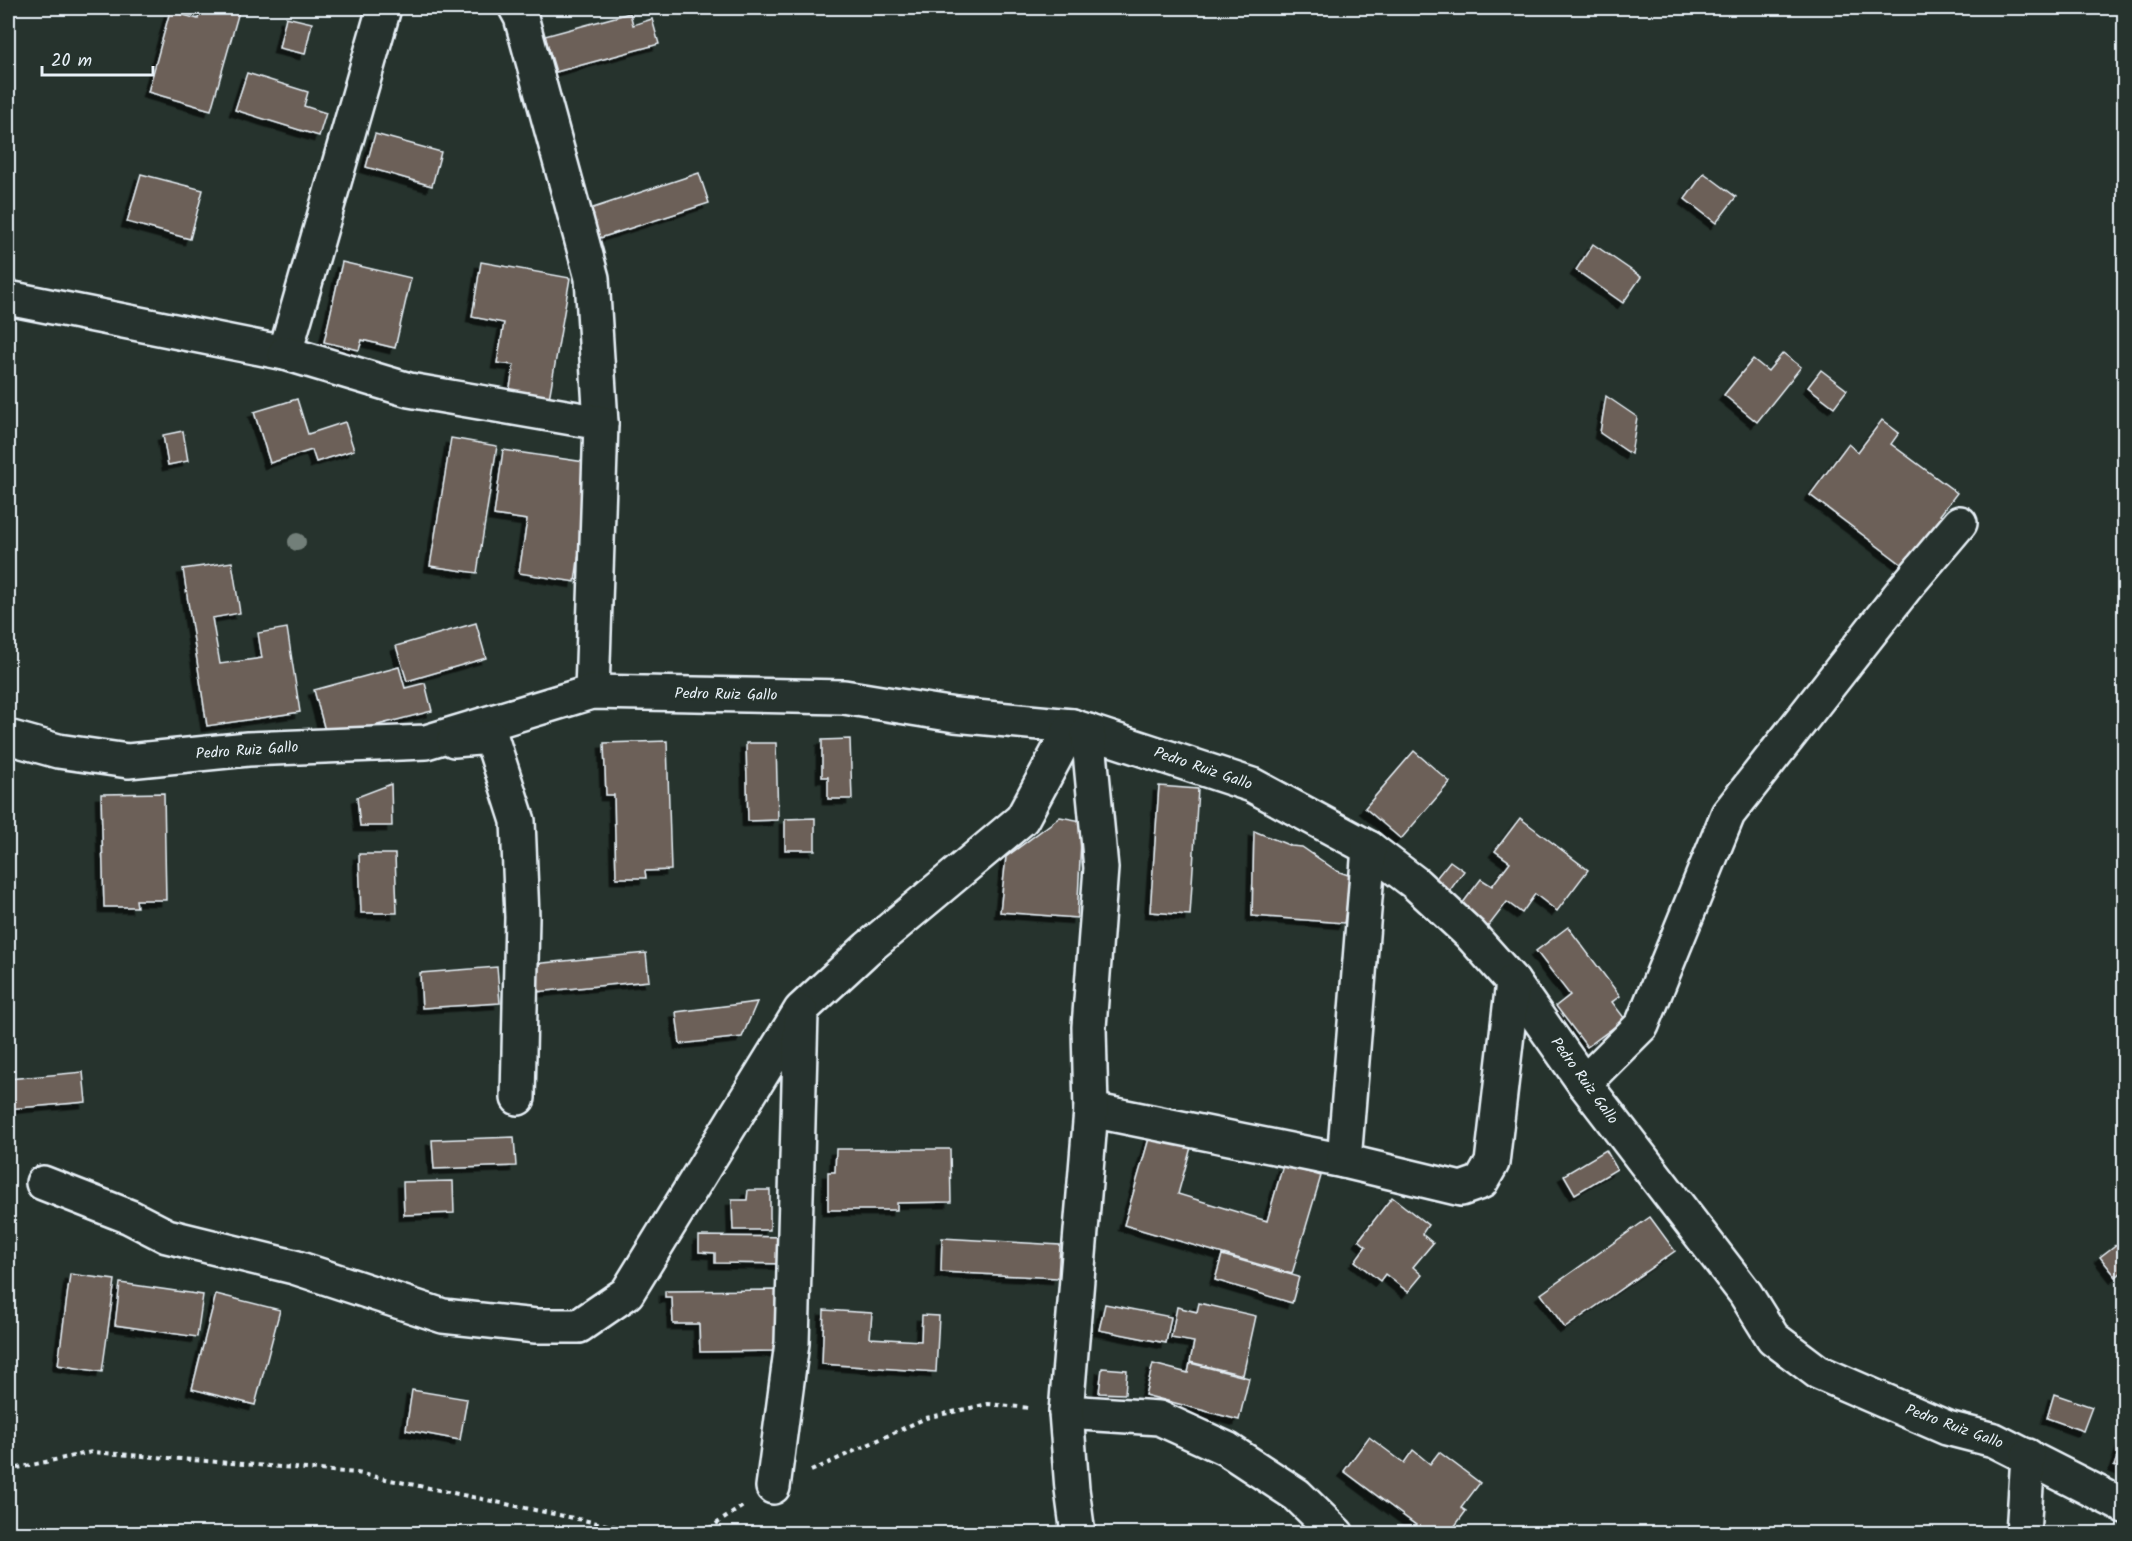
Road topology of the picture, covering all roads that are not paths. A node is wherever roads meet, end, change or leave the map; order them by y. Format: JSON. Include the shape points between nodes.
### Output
{"nodes":[{"id":1,"x":384,"y":8,"type":"edge"},
{"id":2,"x":516,"y":8,"type":"edge"},
{"id":3,"x":8,"y":298,"type":"edge"},
{"id":4,"x":285,"y":353,"type":"junction"},
{"id":5,"x":601,"y":423,"type":"junction"},
{"id":6,"x":1960,"y":523,"type":"dead end"},
{"id":7,"x":592,"y":692,"type":"junction"},
{"id":8,"x":1080,"y":729,"type":"junction"},
{"id":9,"x":8,"y":737,"type":"edge"},
{"id":10,"x":426,"y":742,"type":"junction"},
{"id":11,"x":1369,"y":848,"type":"junction"},
{"id":12,"x":1513,"y":982,"type":"junction"},
{"id":13,"x":801,"y":1010,"type":"junction"},
{"id":14,"x":1584,"y":1083,"type":"junction"},
{"id":15,"x":518,"y":1098,"type":"dead end"},
{"id":16,"x":1091,"y":1110,"type":"junction"},
{"id":17,"x":1344,"y":1161,"type":"junction"},
{"id":18,"x":43,"y":1183,"type":"dead end"},
{"id":19,"x":1066,"y":1412,"type":"junction"},
{"id":20,"x":2028,"y":1456,"type":"junction"},
{"id":21,"x":773,"y":1487,"type":"road end"},
{"id":22,"x":2124,"y":1506,"type":"edge"},
{"id":23,"x":1078,"y":1533,"type":"edge"},
{"id":24,"x":1337,"y":1533,"type":"edge"},
{"id":25,"x":2023,"y":1533,"type":"edge"}],
"edges":[{"from":1,"to":4,"type":"street"},
{"from":2,"to":5,"type":"street","via":[[592,278]]},
{"from":3,"to":4,"type":"street"},
{"from":4,"to":5,"type":"street","via":[[409,390]]},
{"from":5,"to":7,"type":"street"},
{"from":6,"to":14,"type":"street","via":[[1728,814],[1642,1025]]},
{"from":7,"to":8,"type":"street","name":"Pedro Ruiz Gallo","via":[[844,698]]},
{"from":7,"to":10,"type":"street","name":"Pedro Ruiz Gallo"},
{"from":8,"to":11,"type":"street","name":"Pedro Ruiz Gallo","via":[[1252,785]]},
{"from":8,"to":13,"type":"street","via":[[1022,819],[868,948]]},
{"from":8,"to":16,"type":"street","via":[[1101,868],[1089,1027]]},
{"from":9,"to":10,"type":"street","name":"Pedro Ruiz Gallo","via":[[58,751],[128,761],[248,749]]},
{"from":10,"to":15,"type":"street","via":[[491,738],[518,821],[522,917]]},
{"from":11,"to":12,"type":"street","name":"Pedro Ruiz Gallo","via":[[1415,883],[1470,934]]},
{"from":11,"to":17,"type":"street"},
{"from":12,"to":14,"type":"street","name":"Pedro Ruiz Gallo"},
{"from":12,"to":17,"type":"street","via":[[1492,1163],[1481,1182],[1461,1189]]},
{"from":13,"to":18,"type":"street","via":[[627,1293],[579,1326],[536,1326],[443,1316],[294,1267],[167,1236]]},
{"from":13,"to":21,"type":"street","via":[[792,1343]]},
{"from":14,"to":20,"type":"street","name":"Pedro Ruiz Gallo","via":[[1738,1284],[1773,1338],[1818,1372],[1947,1428],[1994,1440]]},
{"from":16,"to":17,"type":"street"},
{"from":16,"to":19,"type":"street"},
{"from":19,"to":23,"type":"street"},
{"from":19,"to":24,"type":"street","via":[[1159,1418],[1168,1422],[1227,1449],[1267,1475],[1297,1495]]},
{"from":20,"to":22,"type":"street","name":"Pedro Ruiz Gallo"},
{"from":20,"to":25,"type":"street"}]}
